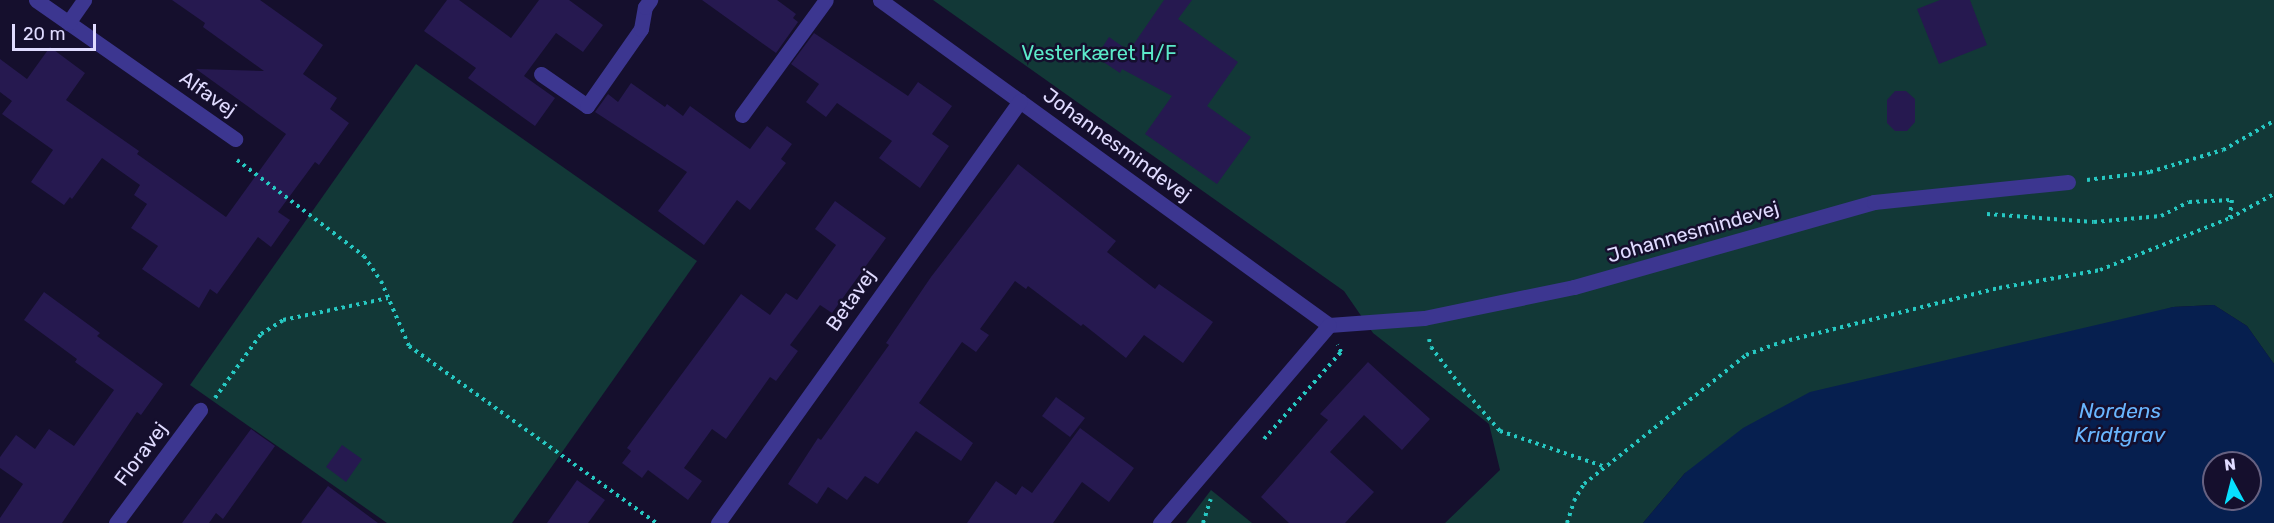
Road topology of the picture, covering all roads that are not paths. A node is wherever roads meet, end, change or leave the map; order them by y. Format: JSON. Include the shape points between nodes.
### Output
{"nodes":[{"id":1,"x":36,"y":0,"type":"edge"},
{"id":2,"x":84,"y":0,"type":"edge"},
{"id":3,"x":650,"y":0,"type":"edge"},
{"id":4,"x":826,"y":0,"type":"edge"},
{"id":5,"x":880,"y":0,"type":"edge"},
{"id":6,"x":68,"y":23,"type":"junction"},
{"id":7,"x":542,"y":74,"type":"dead end"},
{"id":8,"x":1020,"y":101,"type":"junction"},
{"id":9,"x":741,"y":115,"type":"dead end"},
{"id":10,"x":235,"y":139,"type":"road end"},
{"id":11,"x":2068,"y":182,"type":"road end"},
{"id":12,"x":1329,"y":325,"type":"junction"},
{"id":13,"x":200,"y":410,"type":"road end"},
{"id":14,"x":116,"y":523,"type":"edge"},
{"id":15,"x":718,"y":523,"type":"edge"},
{"id":16,"x":1160,"y":523,"type":"edge"}],
"edges":[{"from":1,"to":6,"type":"street","name":"Alfavej"},
{"from":2,"to":6,"type":"street"},
{"from":3,"to":7,"type":"street","via":[[641,29],[587,106]]},
{"from":4,"to":9,"type":"street"},
{"from":5,"to":8,"type":"street","name":"Johannesmindevej"},
{"from":6,"to":10,"type":"street","name":"Alfavej"},
{"from":8,"to":12,"type":"street","name":"Johannesmindevej"},
{"from":8,"to":15,"type":"street","name":"Betavej"},
{"from":11,"to":12,"type":"street","name":"Johannesmindevej","via":[[1874,202],[1574,287],[1424,318]]},
{"from":12,"to":16,"type":"street"},
{"from":13,"to":14,"type":"street","name":"Floravej"}]}
